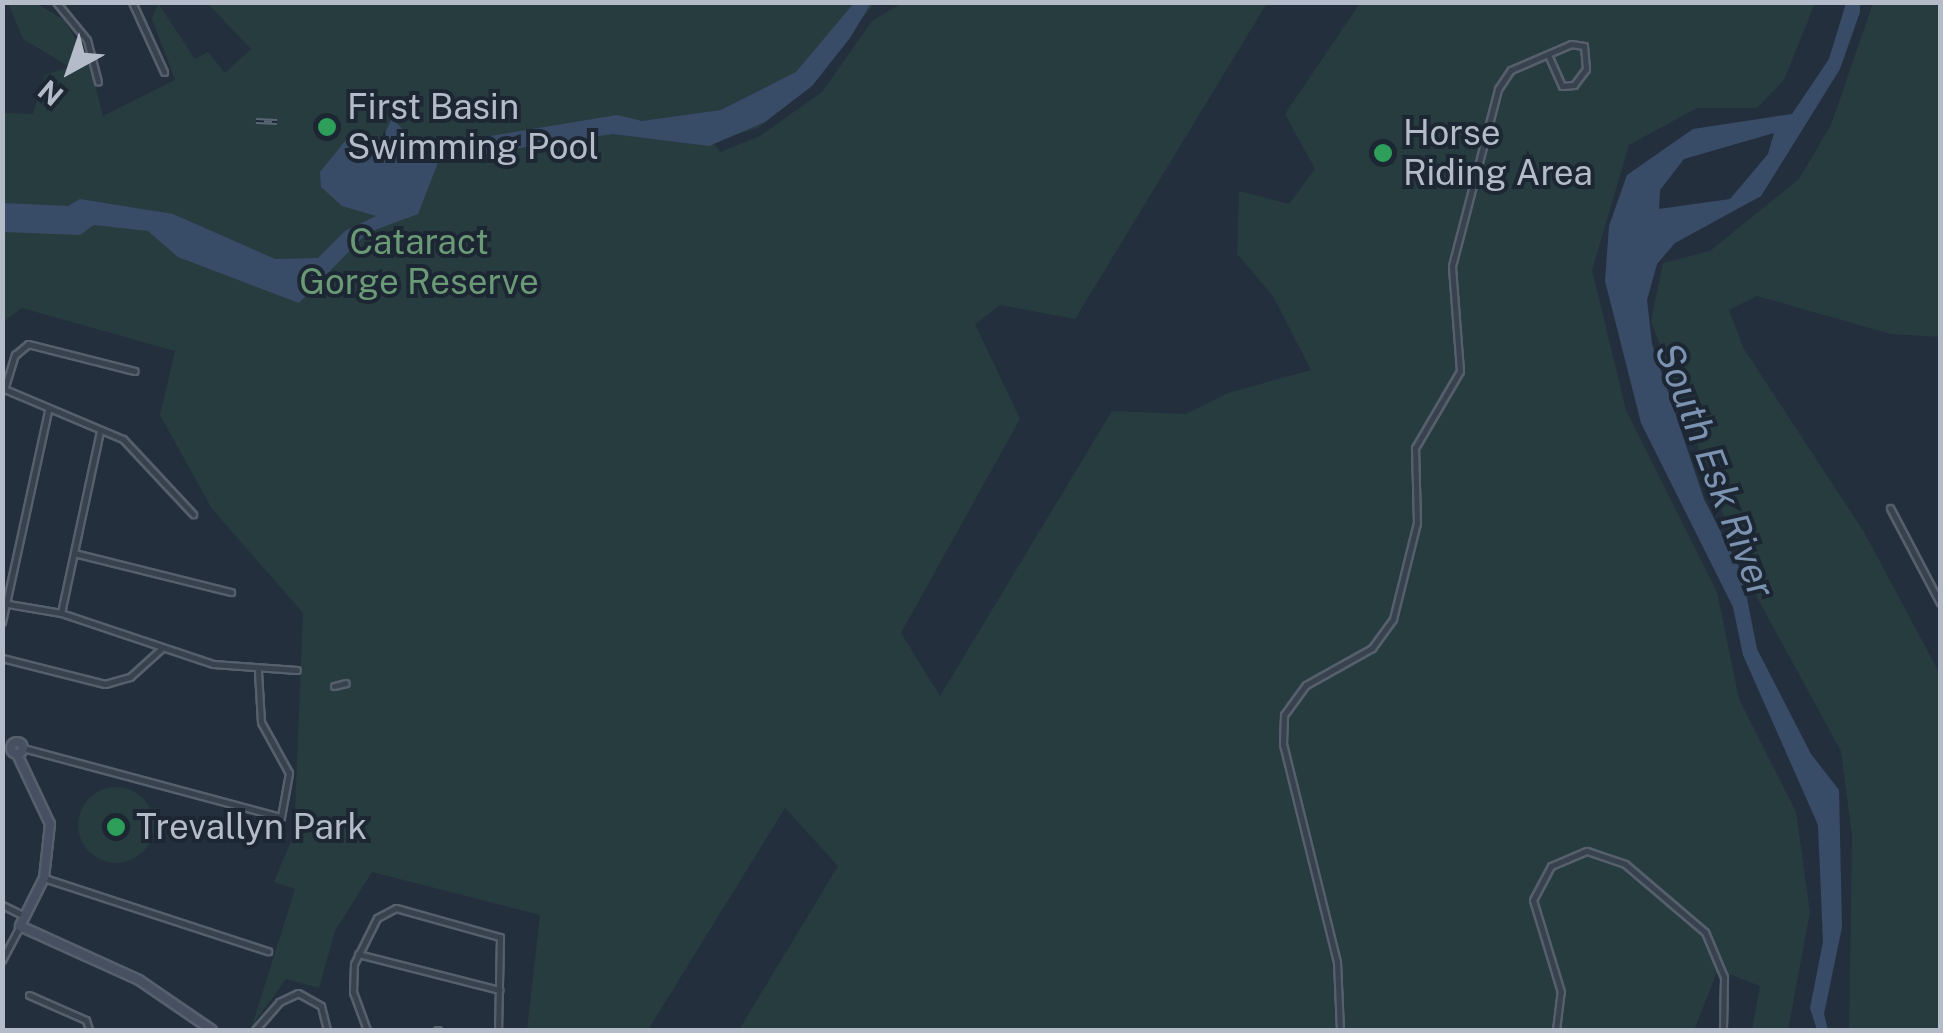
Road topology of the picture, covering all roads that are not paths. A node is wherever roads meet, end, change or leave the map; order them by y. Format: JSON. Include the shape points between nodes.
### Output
{"nodes":[{"id":1,"x":56,"y":2,"type":"edge"},
{"id":2,"x":132,"y":2,"type":"edge"},
{"id":3,"x":1548,"y":55,"type":"junction"},
{"id":4,"x":164,"y":72,"type":"dead end"},
{"id":5,"x":98,"y":82,"type":"dead end"},
{"id":6,"x":135,"y":371,"type":"dead end"},
{"id":7,"x":3,"y":389,"type":"edge"},
{"id":8,"x":48,"y":411,"type":"junction"},
{"id":9,"x":100,"y":431,"type":"junction"},
{"id":10,"x":1890,"y":508,"type":"dead end"},
{"id":11,"x":193,"y":514,"type":"dead end"},
{"id":12,"x":74,"y":553,"type":"junction"},
{"id":13,"x":231,"y":592,"type":"dead end"},
{"id":14,"x":1940,"y":603,"type":"edge"},
{"id":15,"x":8,"y":604,"type":"junction"},
{"id":16,"x":62,"y":613,"type":"junction"},
{"id":17,"x":2,"y":622,"type":"edge"},
{"id":18,"x":162,"y":648,"type":"junction"},
{"id":19,"x":2,"y":658,"type":"edge"},
{"id":20,"x":258,"y":670,"type":"junction"},
{"id":21,"x":297,"y":670,"type":"dead end"},
{"id":22,"x":346,"y":683,"type":"dead end"},
{"id":23,"x":334,"y":686,"type":"dead end"},
{"id":24,"x":7,"y":742,"type":"edge"},
{"id":25,"x":20,"y":751,"type":"junction"},
{"id":26,"x":44,"y":878,"type":"junction"},
{"id":27,"x":2,"y":905,"type":"edge"},
{"id":28,"x":25,"y":916,"type":"junction"},
{"id":29,"x":20,"y":926,"type":"junction"},
{"id":30,"x":268,"y":951,"type":"dead end"},
{"id":31,"x":358,"y":954,"type":"junction"},
{"id":32,"x":2,"y":960,"type":"edge"},
{"id":33,"x":499,"y":990,"type":"junction"},
{"id":34,"x":29,"y":995,"type":"dead end"},
{"id":35,"x":88,"y":1030,"type":"edge"},
{"id":36,"x":212,"y":1030,"type":"edge"},
{"id":37,"x":254,"y":1030,"type":"edge"},
{"id":38,"x":327,"y":1030,"type":"edge"},
{"id":39,"x":367,"y":1030,"type":"edge"},
{"id":40,"x":498,"y":1030,"type":"edge"},
{"id":41,"x":1340,"y":1030,"type":"edge"},
{"id":42,"x":1556,"y":1030,"type":"edge"},
{"id":43,"x":1722,"y":1030,"type":"edge"}],
"edges":[{"from":1,"to":5,"type":"street","via":[[87,40]]},
{"from":2,"to":4,"type":"street"},
{"from":3,"to":3,"type":"street","via":[[1582,45],[1584,72],[1562,86]]},
{"from":3,"to":41,"type":"street","via":[[1509,72],[1494,104],[1452,266],[1460,370],[1415,448],[1417,523],[1393,619],[1376,644],[1311,681],[1284,715],[1283,744],[1335,951]]},
{"from":6,"to":7,"type":"street","via":[[28,344],[15,355]]},
{"from":7,"to":8,"type":"street"},
{"from":8,"to":9,"type":"street"},
{"from":8,"to":15,"type":"street"},
{"from":9,"to":11,"type":"street","via":[[128,443]]},
{"from":9,"to":12,"type":"street"},
{"from":10,"to":14,"type":"street"},
{"from":12,"to":13,"type":"street"},
{"from":12,"to":16,"type":"street"},
{"from":15,"to":16,"type":"street"},
{"from":15,"to":17,"type":"street"},
{"from":16,"to":18,"type":"street"},
{"from":18,"to":19,"type":"street","via":[[130,677],[104,684]]},
{"from":18,"to":20,"type":"street"},
{"from":20,"to":21,"type":"street"},
{"from":20,"to":25,"type":"street","via":[[261,722],[289,773],[286,814]]},
{"from":22,"to":23,"type":"street"},
{"from":24,"to":25,"type":"street"},
{"from":25,"to":26,"type":"street","via":[[48,810]]},
{"from":26,"to":28,"type":"street"},
{"from":26,"to":30,"type":"street"},
{"from":27,"to":28,"type":"street"},
{"from":28,"to":29,"type":"street"},
{"from":29,"to":32,"type":"street"},
{"from":29,"to":36,"type":"street","via":[[139,980]]},
{"from":31,"to":33,"type":"street"},
{"from":31,"to":33,"type":"street","via":[[381,914],[410,910],[496,934]]},
{"from":31,"to":39,"type":"street","via":[[353,992]]},
{"from":33,"to":40,"type":"street"},
{"from":34,"to":35,"type":"street","via":[[83,1018]]},
{"from":37,"to":38,"type":"street","via":[[279,1002],[298,994],[321,1006]]},
{"from":42,"to":43,"type":"street","via":[[1562,992],[1533,900],[1551,866],[1587,851],[1626,864],[1705,932],[1724,977]]}]}
